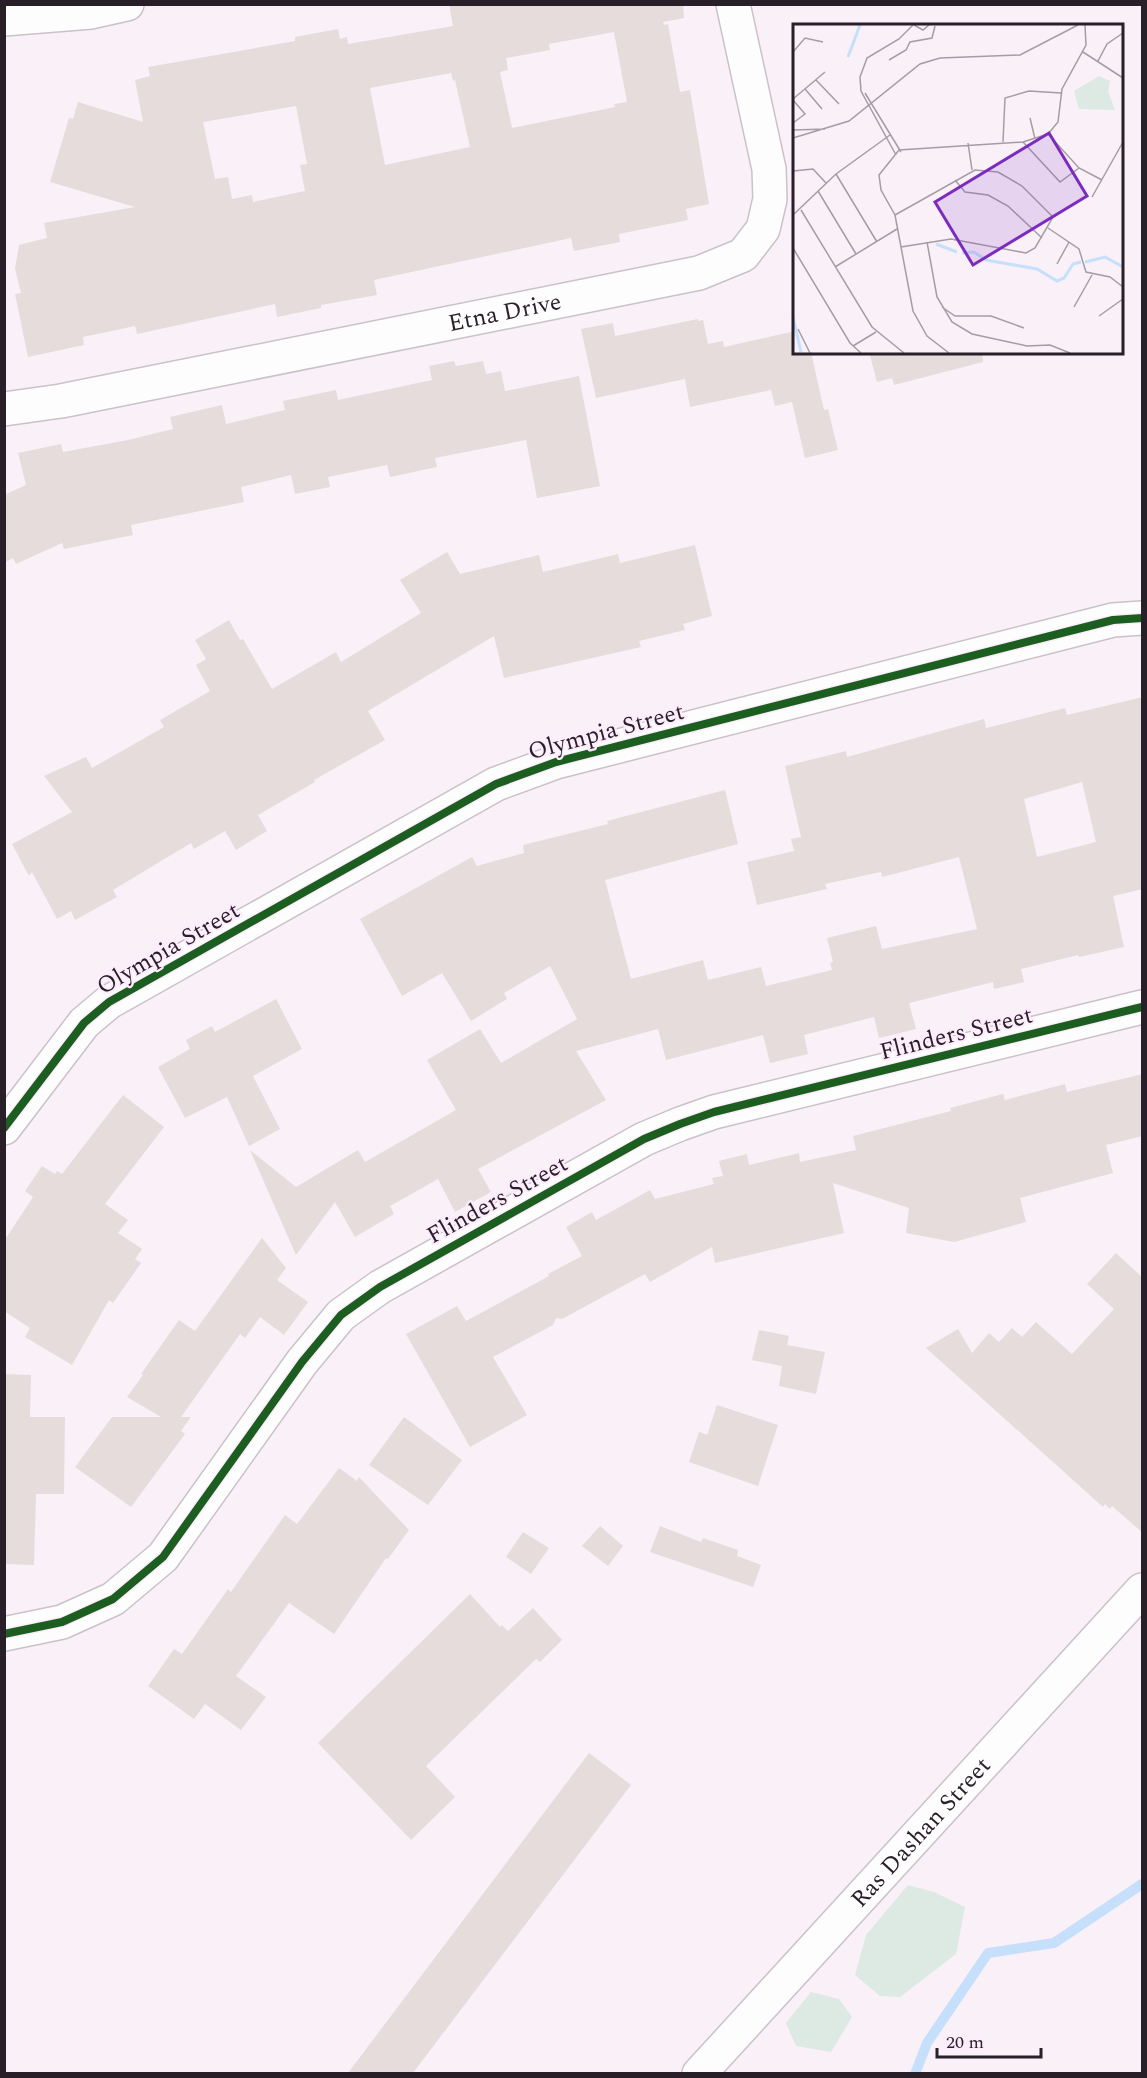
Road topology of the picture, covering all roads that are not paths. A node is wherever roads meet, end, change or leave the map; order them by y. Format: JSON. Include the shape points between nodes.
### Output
{"nodes":[{"id":1,"x":127,"y":4,"type":"edge"},
{"id":2,"x":733,"y":4,"type":"edge"},
{"id":3,"x":4,"y":18,"type":"edge"},
{"id":4,"x":4,"y":409,"type":"edge"},
{"id":5,"x":1143,"y":618,"type":"edge"},
{"id":6,"x":1143,"y":1007,"type":"edge"},
{"id":7,"x":4,"y":1128,"type":"edge"},
{"id":8,"x":1143,"y":1590,"type":"edge"},
{"id":9,"x":4,"y":1634,"type":"edge"},
{"id":10,"x":699,"y":2073,"type":"edge"}],
"edges":[{"from":1,"to":3,"type":"street","via":[[91,12]]},
{"from":2,"to":4,"type":"street","name":"Etna Drive","via":[[769,170],[770,199],[763,229],[743,255],[699,273],[73,399]]},
{"from":5,"to":7,"type":"street","name":"Olympia Street","via":[[1113,620],[556,762],[496,784],[109,1002],[84,1023]]},
{"from":6,"to":9,"type":"street","name":"Flinders Street","via":[[714,1112],[644,1139],[380,1287],[341,1315],[302,1362],[163,1557],[113,1599],[62,1623]]},
{"from":8,"to":10,"type":"street","name":"Ras Dashan Street"}]}
